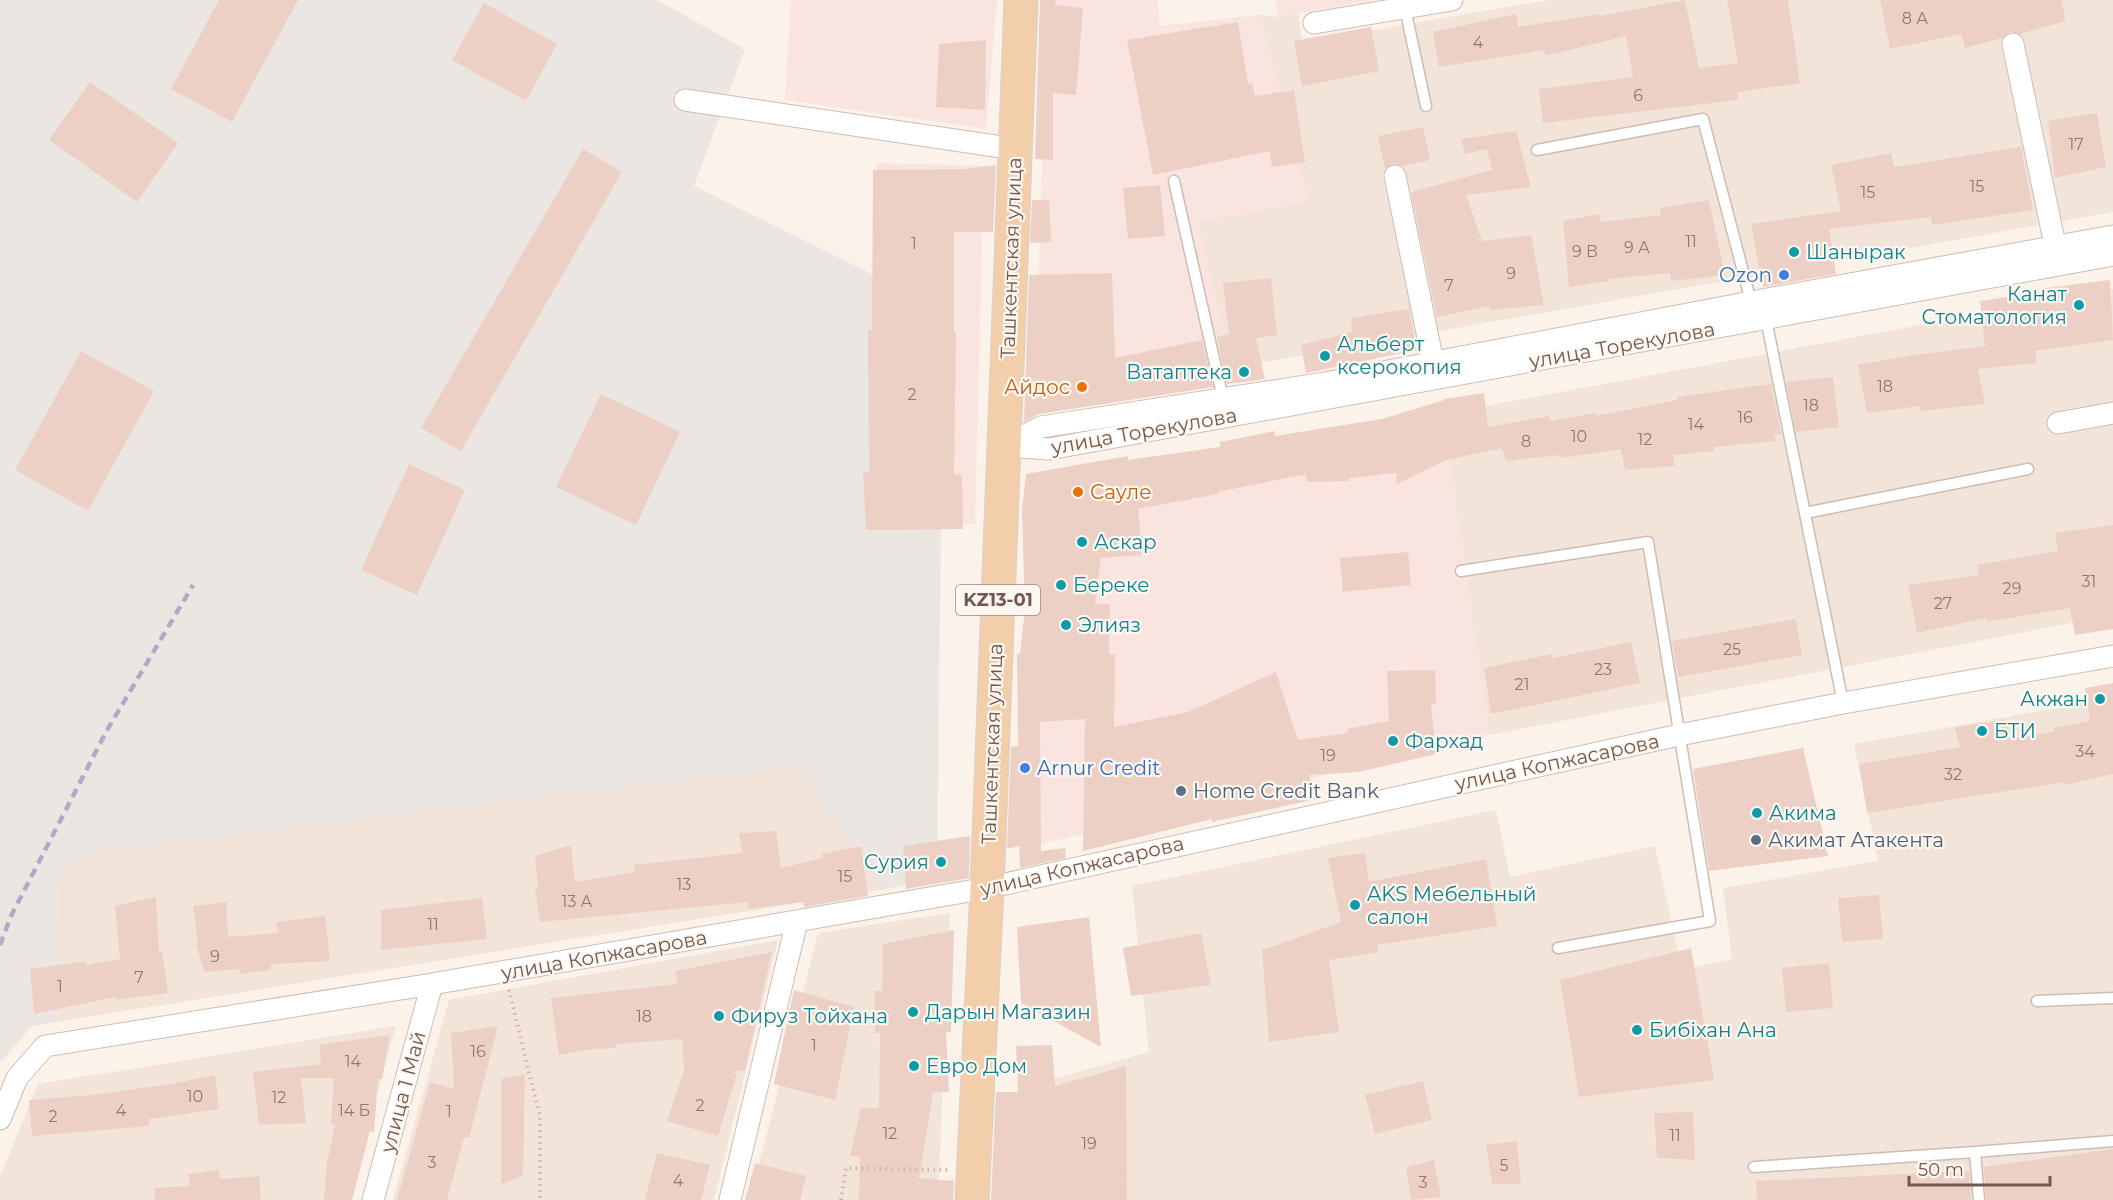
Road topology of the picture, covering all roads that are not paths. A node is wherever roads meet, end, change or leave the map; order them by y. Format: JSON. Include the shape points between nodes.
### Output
{"nodes":[{"id":1,"x":1021,"y":0,"type":"edge"},
{"id":2,"x":1452,"y":0,"type":"edge"},
{"id":3,"x":1405,"y":8,"type":"junction"},
{"id":4,"x":1314,"y":23,"type":"dead end"},
{"id":5,"x":2013,"y":44,"type":"dead end"},
{"id":6,"x":685,"y":100,"type":"dead end"},
{"id":7,"x":1425,"y":106,"type":"dead end"},
{"id":8,"x":1015,"y":149,"type":"junction"},
{"id":9,"x":1537,"y":150,"type":"dead end"},
{"id":10,"x":1395,"y":176,"type":"dead end"},
{"id":11,"x":1174,"y":181,"type":"dead end"},
{"id":12,"x":2113,"y":236,"type":"edge"},
{"id":13,"x":2055,"y":245,"type":"junction"},
{"id":14,"x":2113,"y":255,"type":"edge"},
{"id":15,"x":1751,"y":302,"type":"junction"},
{"id":16,"x":1766,"y":319,"type":"junction"},
{"id":17,"x":1433,"y":362,"type":"junction"},
{"id":18,"x":1223,"y":399,"type":"junction"},
{"id":19,"x":2113,"y":413,"type":"edge"},
{"id":20,"x":2058,"y":423,"type":"dead end"},
{"id":21,"x":1004,"y":446,"type":"junction"},
{"id":22,"x":2028,"y":469,"type":"dead end"},
{"id":23,"x":1805,"y":513,"type":"junction"},
{"id":24,"x":1461,"y":571,"type":"dead end"},
{"id":25,"x":2113,"y":656,"type":"edge"},
{"id":26,"x":1843,"y":703,"type":"junction"},
{"id":27,"x":1679,"y":735,"type":"junction"},
{"id":28,"x":987,"y":888,"type":"junction"},
{"id":29,"x":797,"y":921,"type":"junction"},
{"id":30,"x":1558,"y":948,"type":"dead end"},
{"id":31,"x":432,"y":984,"type":"junction"},
{"id":32,"x":2113,"y":998,"type":"edge"},
{"id":33,"x":2037,"y":1001,"type":"dead end"},
{"id":34,"x":0,"y":1119,"type":"edge"},
{"id":35,"x":2113,"y":1141,"type":"edge"},
{"id":36,"x":1975,"y":1152,"type":"junction"},
{"id":37,"x":1754,"y":1167,"type":"dead end"},
{"id":38,"x":973,"y":1185,"type":"edge"},
{"id":39,"x":373,"y":1200,"type":"edge"},
{"id":40,"x":730,"y":1200,"type":"edge"},
{"id":41,"x":1979,"y":1200,"type":"edge"}],
"edges":[{"from":1,"to":8,"type":"main road","name":"Ташкентская улица","number":"KZ13-01"},
{"from":2,"to":3,"type":"street"},
{"from":3,"to":4,"type":"street"},
{"from":3,"to":7,"type":"lane"},
{"from":5,"to":13,"type":"street"},
{"from":6,"to":8,"type":"street"},
{"from":8,"to":21,"type":"main road","name":"Ташкентская улица","number":"KZ13-01"},
{"from":9,"to":15,"type":"lane","via":[[1703,119]]},
{"from":10,"to":17,"type":"street"},
{"from":11,"to":18,"type":"lane"},
{"from":12,"to":13,"type":"street","name":"улица Торекулова"},
{"from":13,"to":15,"type":"street","name":"улица Торекулова"},
{"from":14,"to":16,"type":"street","name":"улица Торекулова"},
{"from":15,"to":17,"type":"street","name":"улица Торекулова"},
{"from":16,"to":21,"type":"street","name":"улица Торекулова","via":[[1049,449]]},
{"from":16,"to":23,"type":"lane"},
{"from":17,"to":18,"type":"street","name":"улица Торекулова"},
{"from":18,"to":21,"type":"street","name":"улица Торекулова","via":[[1041,427]]},
{"from":19,"to":20,"type":"street"},
{"from":21,"to":28,"type":"main road","name":"Ташкентская улица","number":"KZ13-01"},
{"from":22,"to":23,"type":"lane"},
{"from":23,"to":26,"type":"lane"},
{"from":24,"to":27,"type":"lane","via":[[1648,542]]},
{"from":25,"to":26,"type":"street","name":"улица Копжасарова"},
{"from":26,"to":27,"type":"street","name":"улица Копжасарова"},
{"from":27,"to":28,"type":"street","name":"улица Копжасарова"},
{"from":27,"to":30,"type":"lane","via":[[1710,921]]},
{"from":28,"to":29,"type":"street","name":"улица Копжасарова"},
{"from":28,"to":38,"type":"main road","name":"Ташкентская улица","number":"KZ13-01"},
{"from":29,"to":31,"type":"street","name":"улица Копжасарова"},
{"from":29,"to":40,"type":"street"},
{"from":31,"to":34,"type":"street","name":"улица Копжасарова","via":[[45,1046],[17,1078]]},
{"from":31,"to":39,"type":"street","name":"улица 1 Май"},
{"from":32,"to":33,"type":"lane"},
{"from":35,"to":36,"type":"lane"},
{"from":36,"to":37,"type":"lane"},
{"from":36,"to":41,"type":"lane"}]}
